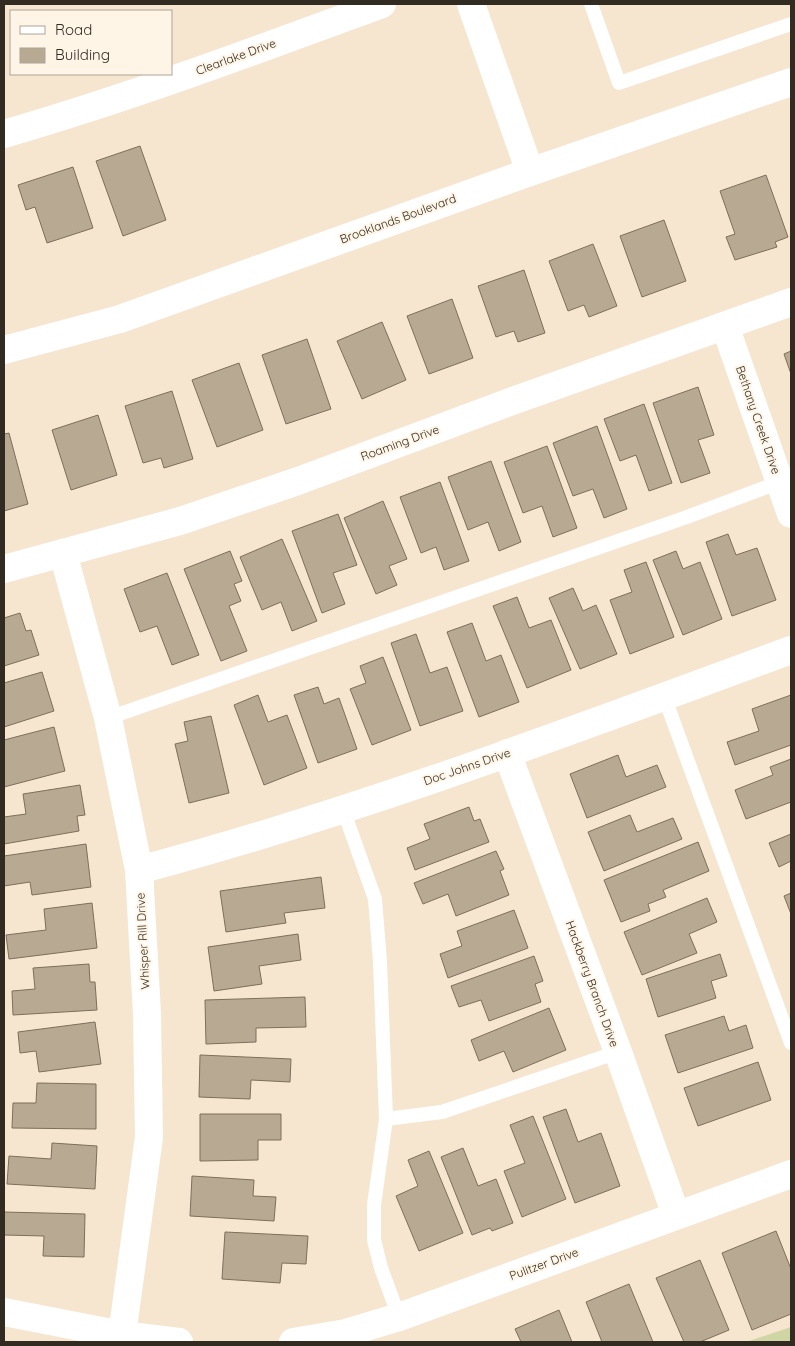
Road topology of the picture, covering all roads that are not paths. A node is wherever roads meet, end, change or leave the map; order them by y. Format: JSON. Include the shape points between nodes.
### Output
{"nodes":[{"id":1,"x":382,"y":4,"type":"edge"},
{"id":2,"x":470,"y":4,"type":"edge"},
{"id":3,"x":591,"y":4,"type":"edge"},
{"id":4,"x":791,"y":24,"type":"edge"},
{"id":5,"x":791,"y":82,"type":"edge"},
{"id":6,"x":4,"y":134,"type":"edge"},
{"id":7,"x":530,"y":172,"type":"junction"},
{"id":8,"x":791,"y":302,"type":"edge"},
{"id":9,"x":725,"y":326,"type":"junction"},
{"id":10,"x":4,"y":350,"type":"edge"},
{"id":11,"x":780,"y":482,"type":"junction"},
{"id":12,"x":791,"y":514,"type":"edge"},
{"id":13,"x":63,"y":554,"type":"junction"},
{"id":14,"x":4,"y":569,"type":"edge"},
{"id":15,"x":791,"y":650,"type":"edge"},
{"id":16,"x":664,"y":696,"type":"junction"},
{"id":17,"x":108,"y":718,"type":"junction"},
{"id":18,"x":507,"y":753,"type":"junction"},
{"id":19,"x":343,"y":810,"type":"junction"},
{"id":20,"x":139,"y":870,"type":"junction"},
{"id":21,"x":791,"y":1043,"type":"edge"},
{"id":22,"x":618,"y":1052,"type":"junction"},
{"id":23,"x":386,"y":1120,"type":"junction"},
{"id":24,"x":791,"y":1174,"type":"edge"},
{"id":25,"x":676,"y":1215,"type":"junction"},
{"id":26,"x":4,"y":1312,"type":"edge"},
{"id":27,"x":399,"y":1317,"type":"junction"},
{"id":28,"x":122,"y":1335,"type":"junction"},
{"id":29,"x":179,"y":1342,"type":"edge"},
{"id":30,"x":293,"y":1342,"type":"edge"}],
"edges":[{"from":1,"to":6,"type":"street","name":"Clearlake Drive","via":[[200,71]]},
{"from":2,"to":7,"type":"street"},
{"from":3,"to":4,"type":"lane","via":[[619,83]]},
{"from":5,"to":7,"type":"street","name":"Brooklands Boulevard"},
{"from":7,"to":10,"type":"street","name":"Brooklands Boulevard","via":[[120,319]]},
{"from":8,"to":9,"type":"street","name":"Roaming Drive"},
{"from":9,"to":11,"type":"street","name":"Bethany Creek Drive"},
{"from":9,"to":13,"type":"street","name":"Roaming Drive","via":[[298,481]]},
{"from":11,"to":12,"type":"street","name":"Bethany Creek Drive"},
{"from":11,"to":17,"type":"lane"},
{"from":13,"to":14,"type":"street","name":"Roaming Drive"},
{"from":13,"to":17,"type":"street","name":"Whisper Rill Drive"},
{"from":15,"to":16,"type":"street","name":"Doc Johns Drive"},
{"from":16,"to":18,"type":"street","name":"Doc Johns Drive"},
{"from":16,"to":21,"type":"lane"},
{"from":17,"to":20,"type":"street","name":"Whisper Rill Drive"},
{"from":18,"to":19,"type":"street","name":"Doc Johns Drive"},
{"from":18,"to":22,"type":"street","name":"Hackberry Branch Drive"},
{"from":19,"to":20,"type":"street","name":"Doc Johns Drive"},
{"from":19,"to":23,"type":"lane","via":[[375,899]]},
{"from":20,"to":28,"type":"street","name":"Whisper Rill Drive","via":[[147,1014],[149,1137]]},
{"from":22,"to":23,"type":"lane","via":[[442,1112]]},
{"from":22,"to":25,"type":"street","name":"Hackberry Branch Drive"},
{"from":23,"to":27,"type":"lane","via":[[374,1205],[374,1240]]},
{"from":24,"to":25,"type":"street","name":"Pulitzer Drive"},
{"from":25,"to":27,"type":"street","name":"Pulitzer Drive"},
{"from":26,"to":28,"type":"street"},
{"from":27,"to":30,"type":"street","name":"Pulitzer Drive","via":[[346,1333]]},
{"from":28,"to":29,"type":"street"}]}
